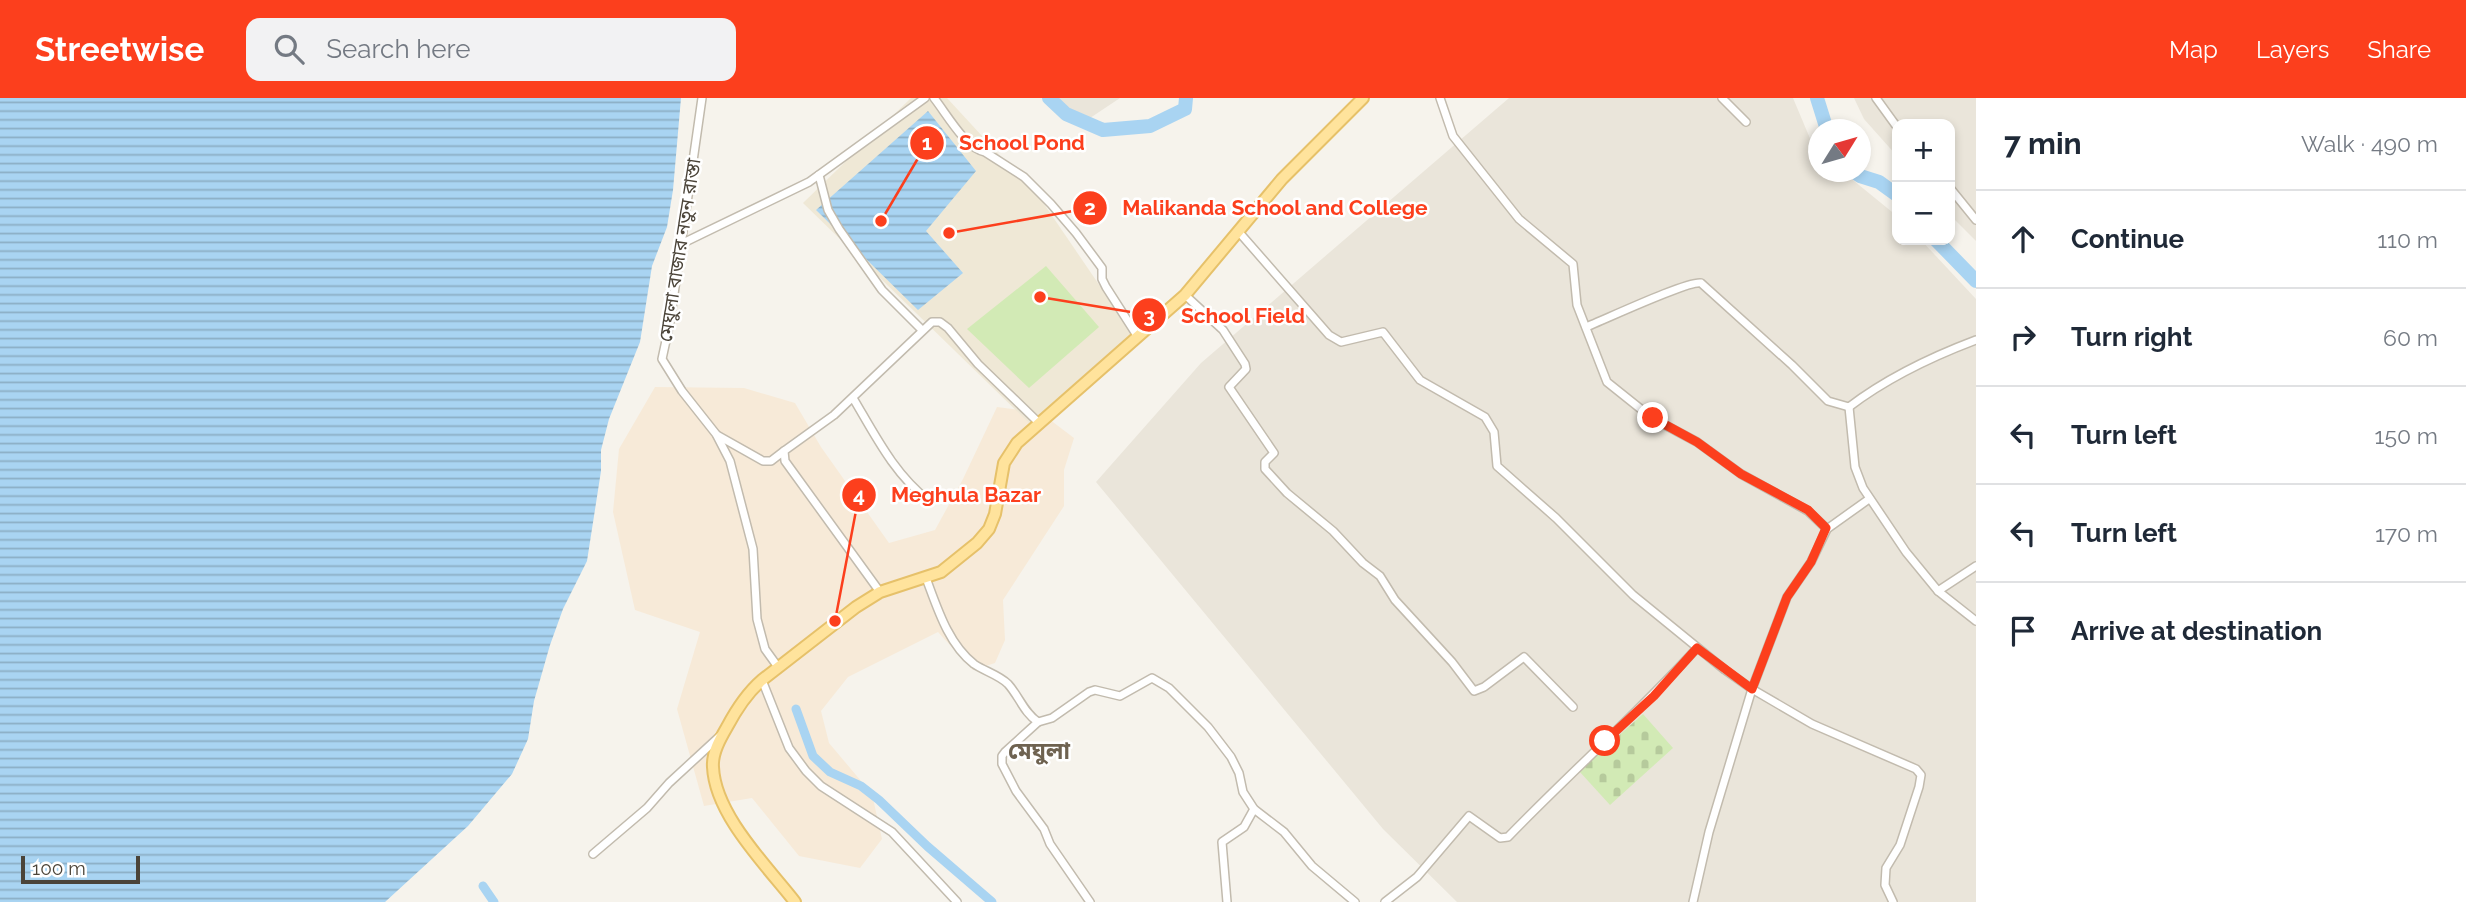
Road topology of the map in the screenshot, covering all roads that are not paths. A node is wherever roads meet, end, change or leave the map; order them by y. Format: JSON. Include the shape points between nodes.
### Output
{"nodes":[{"id":1,"x":702,"y":98,"type":"edge"},
{"id":2,"x":925,"y":98,"type":"edge"},
{"id":3,"x":934,"y":98,"type":"edge"},
{"id":4,"x":1363,"y":98,"type":"edge"},
{"id":5,"x":1440,"y":98,"type":"edge"},
{"id":6,"x":1722,"y":98,"type":"edge"},
{"id":7,"x":1876,"y":98,"type":"edge"},
{"id":8,"x":1892,"y":120,"type":"edge"},
{"id":9,"x":1746,"y":122,"type":"dead end"},
{"id":10,"x":819,"y":175,"type":"junction"},
{"id":11,"x":1955,"y":194,"type":"edge"},
{"id":12,"x":1976,"y":220,"type":"edge"},
{"id":13,"x":1238,"y":231,"type":"junction"},
{"id":14,"x":681,"y":244,"type":"junction"},
{"id":15,"x":1185,"y":295,"type":"junction"},
{"id":16,"x":1586,"y":327,"type":"junction"},
{"id":17,"x":922,"y":330,"type":"junction"},
{"id":18,"x":1138,"y":337,"type":"junction"},
{"id":19,"x":1976,"y":340,"type":"edge"},
{"id":20,"x":853,"y":398,"type":"junction"},
{"id":21,"x":1849,"y":407,"type":"junction"},
{"id":22,"x":1038,"y":422,"type":"junction"},
{"id":23,"x":716,"y":434,"type":"junction"},
{"id":24,"x":784,"y":451,"type":"junction"},
{"id":25,"x":1869,"y":499,"type":"junction"},
{"id":26,"x":929,"y":501,"type":"dead end"},
{"id":27,"x":1826,"y":528,"type":"junction"},
{"id":28,"x":1976,"y":566,"type":"edge"},
{"id":29,"x":926,"y":578,"type":"junction"},
{"id":30,"x":880,"y":592,"type":"junction"},
{"id":31,"x":1938,"y":592,"type":"junction"},
{"id":32,"x":1976,"y":621,"type":"edge"},
{"id":33,"x":1697,"y":648,"type":"junction"},
{"id":34,"x":778,"y":667,"type":"junction"},
{"id":35,"x":762,"y":680,"type":"junction"},
{"id":36,"x":1752,"y":689,"type":"junction"},
{"id":37,"x":1573,"y":708,"type":"dead end"},
{"id":38,"x":1038,"y":722,"type":"junction"},
{"id":39,"x":723,"y":733,"type":"junction"},
{"id":40,"x":1254,"y":809,"type":"junction"},
{"id":41,"x":593,"y":854,"type":"dead end"},
{"id":42,"x":795,"y":902,"type":"edge"},
{"id":43,"x":957,"y":902,"type":"edge"},
{"id":44,"x":1090,"y":902,"type":"edge"},
{"id":45,"x":1227,"y":902,"type":"edge"},
{"id":46,"x":1355,"y":902,"type":"edge"},
{"id":47,"x":1385,"y":902,"type":"edge"},
{"id":48,"x":1693,"y":902,"type":"edge"},
{"id":49,"x":1893,"y":902,"type":"edge"}],
"edges":[{"from":1,"to":14,"type":"street","name":"মেঘুলা বাজার নতুন রাস্তা"},
{"from":2,"to":10,"type":"street"},
{"from":3,"to":18,"type":"street","via":[[970,144],[1024,177],[1076,233],[1102,268],[1106,287]]},
{"from":4,"to":13,"type":"main road","via":[[1282,179]]},
{"from":5,"to":16,"type":"street","via":[[1452,136],[1519,219],[1573,264],[1577,305]]},
{"from":6,"to":9,"type":"street"},
{"from":7,"to":8,"type":"street"},
{"from":10,"to":14,"type":"street"},
{"from":10,"to":17,"type":"street","via":[[828,210],[839,229],[881,290]]},
{"from":11,"to":12,"type":"street"},
{"from":13,"to":15,"type":"main road"},
{"from":13,"to":33,"type":"street","via":[[1329,335],[1341,342],[1383,332],[1420,380],[1485,417],[1494,432],[1497,466],[1633,595]]},
{"from":14,"to":23,"type":"street","name":"মেঘুলা বাজার নতুন রাস্তা","via":[[662,359]]},
{"from":15,"to":18,"type":"main road"},
{"from":15,"to":37,"type":"street","via":[[1223,330],[1245,364],[1244,374],[1229,387],[1274,453],[1265,469],[1287,493],[1380,576],[1395,600],[1474,691],[1524,657]]},
{"from":16,"to":21,"type":"street","via":[[1669,291],[1701,283],[1828,401]]},
{"from":16,"to":27,"type":"street","via":[[1608,382],[1653,418],[1808,510]]},
{"from":17,"to":20,"type":"street"},
{"from":17,"to":22,"type":"street","via":[[932,322],[948,328]]},
{"from":18,"to":22,"type":"main road"},
{"from":19,"to":21,"type":"street","via":[[1931,357]]},
{"from":20,"to":24,"type":"street"},
{"from":20,"to":26,"type":"street","via":[[897,469]]},
{"from":21,"to":25,"type":"street","via":[[1855,467]]},
{"from":22,"to":29,"type":"main road","via":[[1004,463],[989,529],[962,556]]},
{"from":23,"to":24,"type":"street","via":[[762,461],[771,461]]},
{"from":23,"to":34,"type":"street","name":"মেঘুলা বাজার নতুন রাস্তা","via":[[730,461],[753,549],[757,619],[765,649]]},
{"from":24,"to":30,"type":"street","via":[[785,461]]},
{"from":25,"to":27,"type":"street"},
{"from":25,"to":31,"type":"street"},
{"from":27,"to":36,"type":"street","via":[[1811,562],[1787,597]]},
{"from":28,"to":31,"type":"street"},
{"from":29,"to":30,"type":"main road"},
{"from":29,"to":38,"type":"street","via":[[953,639],[972,663],[1008,684]]},
{"from":30,"to":34,"type":"main road"},
{"from":31,"to":32,"type":"street"},
{"from":33,"to":36,"type":"street"},
{"from":33,"to":47,"type":"street","via":[[1654,696],[1508,837],[1500,838],[1469,816],[1417,877]]},
{"from":34,"to":35,"type":"main road"},
{"from":35,"to":39,"type":"main road"},
{"from":35,"to":43,"type":"street","via":[[789,748],[806,771],[821,786],[892,832]]},
{"from":36,"to":48,"type":"street"},
{"from":36,"to":49,"type":"street","via":[[1812,724],[1911,765],[1921,775],[1900,845],[1886,868],[1885,885]]},
{"from":38,"to":40,"type":"street","via":[[1052,718],[1089,692],[1120,696],[1152,678],[1169,688],[1208,727],[1231,757],[1242,792]]},
{"from":38,"to":44,"type":"street","via":[[1005,752],[1002,764]]},
{"from":39,"to":41,"type":"street"},
{"from":39,"to":42,"type":"main road","via":[[713,766],[718,794],[750,846]]},
{"from":40,"to":45,"type":"street","via":[[1244,827],[1222,842]]},
{"from":40,"to":46,"type":"street"}]}
